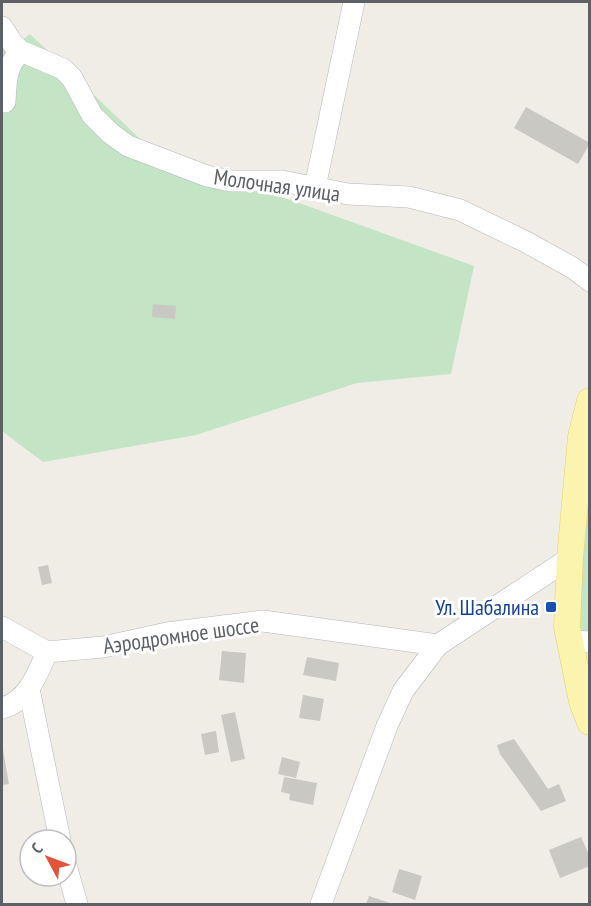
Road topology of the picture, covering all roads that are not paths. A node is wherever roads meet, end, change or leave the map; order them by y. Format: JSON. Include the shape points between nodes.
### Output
{"nodes":[{"id":1,"x":354,"y":2,"type":"edge"},
{"id":2,"x":2,"y":27,"type":"edge"},
{"id":3,"x":21,"y":51,"type":"junction"},
{"id":4,"x":5,"y":102,"type":"dead end"},
{"id":5,"x":315,"y":187,"type":"junction"},
{"id":6,"x":590,"y":281,"type":"edge"},
{"id":7,"x":590,"y":401,"type":"edge"},
{"id":8,"x":570,"y":558,"type":"junction"},
{"id":9,"x":2,"y":627,"type":"edge"},
{"id":10,"x":580,"y":642,"type":"edge"},
{"id":11,"x":438,"y":645,"type":"junction"},
{"id":12,"x":47,"y":652,"type":"junction"},
{"id":13,"x":29,"y":689,"type":"junction"},
{"id":14,"x":2,"y":708,"type":"edge"},
{"id":15,"x":590,"y":722,"type":"edge"},
{"id":16,"x":58,"y":828,"type":"edge"},
{"id":17,"x":72,"y":888,"type":"edge"},
{"id":18,"x":77,"y":904,"type":"edge"},
{"id":19,"x":321,"y":904,"type":"edge"}],
"edges":[{"from":1,"to":5,"type":"street"},
{"from":2,"to":3,"type":"street","name":"Молочная улица"},
{"from":3,"to":4,"type":"street","via":[[7,71]]},
{"from":3,"to":5,"type":"street","name":"Молочная улица","via":[[63,69],[92,115],[128,146],[207,176],[231,181],[282,180]]},
{"from":5,"to":6,"type":"street","name":"Молочная улица","via":[[348,194],[409,197],[460,210],[526,242]]},
{"from":7,"to":8,"type":"main road","via":[[581,437]]},
{"from":8,"to":10,"type":"main road","via":[[567,627]]},
{"from":8,"to":11,"type":"street"},
{"from":9,"to":12,"type":"street"},
{"from":10,"to":15,"type":"main road","via":[[582,701]]},
{"from":11,"to":12,"type":"street","name":"Аэродромное шоссе","via":[[263,621],[167,633],[103,647]]},
{"from":11,"to":19,"type":"street","via":[[403,691],[387,726]]},
{"from":12,"to":13,"type":"street"},
{"from":13,"to":14,"type":"street","via":[[12,705]]},
{"from":13,"to":16,"type":"street"},
{"from":17,"to":18,"type":"street"}]}
